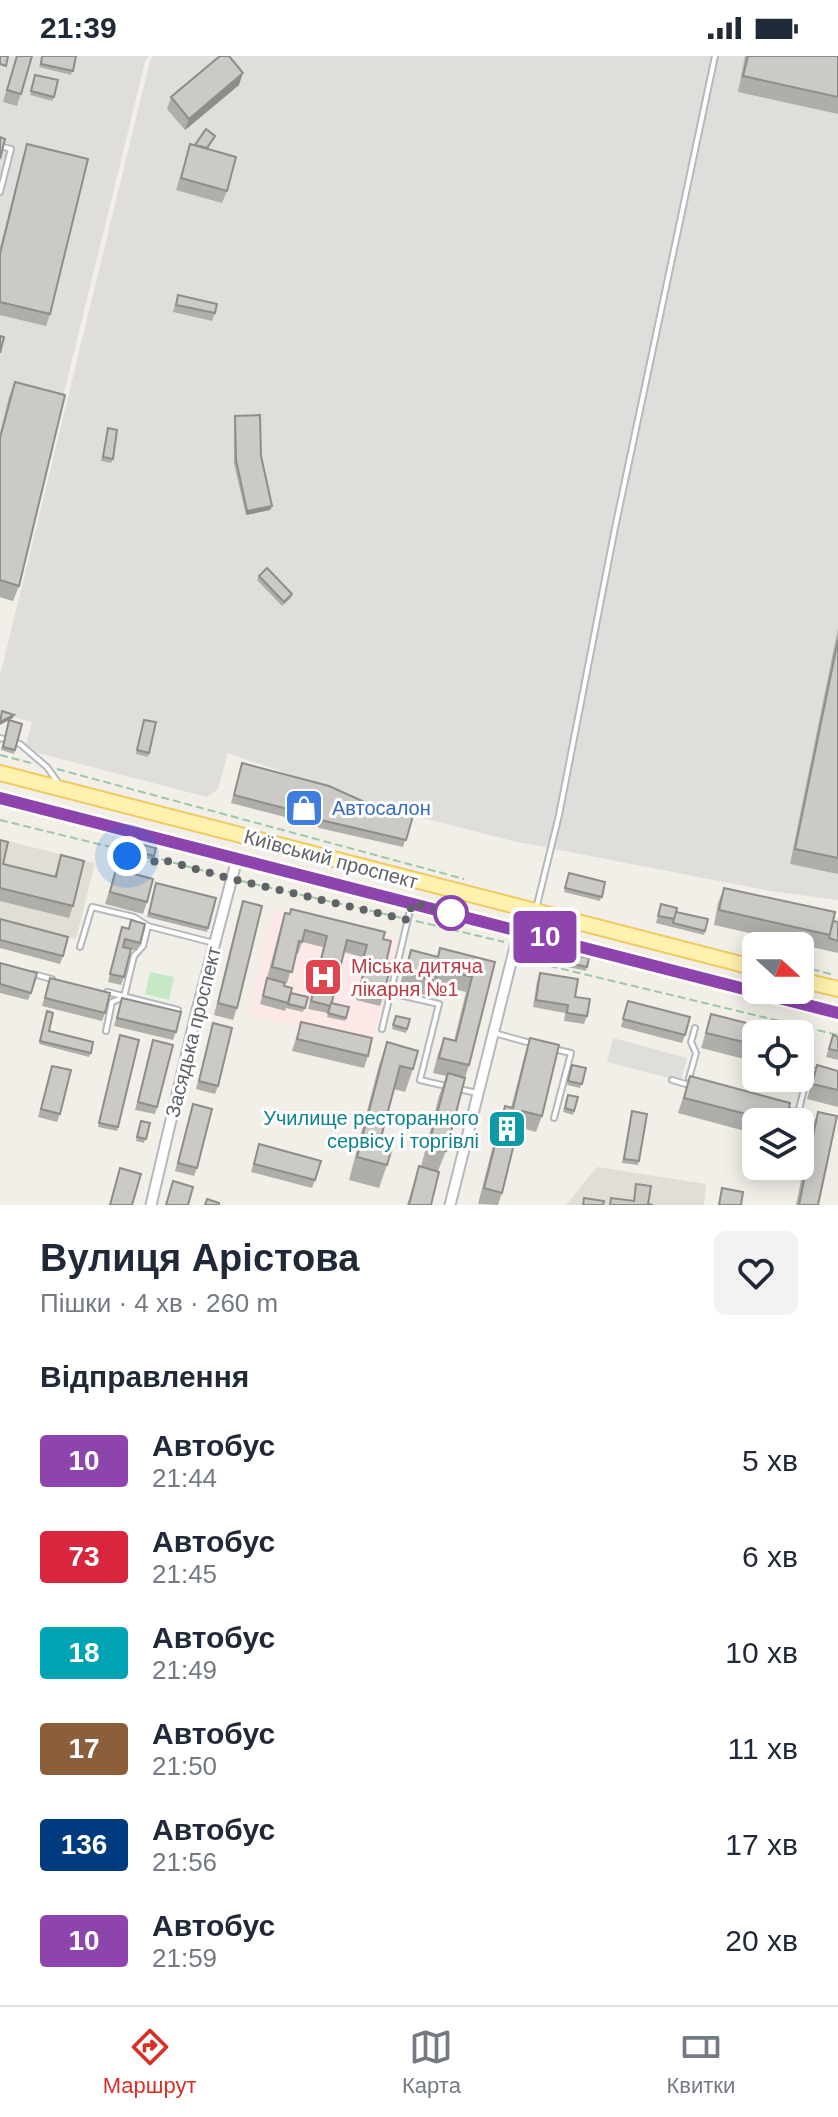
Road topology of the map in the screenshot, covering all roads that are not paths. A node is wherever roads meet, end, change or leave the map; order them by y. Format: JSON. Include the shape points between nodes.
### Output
{"nodes":[{"id":1,"x":715,"y":56,"type":"edge"},
{"id":2,"x":0,"y":146,"type":"edge"},
{"id":3,"x":0,"y":192,"type":"edge"},
{"id":4,"x":0,"y":738,"type":"edge"},
{"id":5,"x":0,"y":773,"type":"edge"},
{"id":6,"x":62,"y":789,"type":"junction"},
{"id":7,"x":0,"y":798,"type":"edge"},
{"id":8,"x":237,"y":859,"type":"junction"},
{"id":9,"x":494,"y":901,"type":"junction"},
{"id":10,"x":412,"y":903,"type":"junction"},
{"id":11,"x":535,"y":911,"type":"junction"},
{"id":12,"x":552,"y":916,"type":"junction"},
{"id":13,"x":488,"y":923,"type":"junction"},
{"id":14,"x":148,"y":926,"type":"junction"},
{"id":15,"x":519,"y":931,"type":"junction"},
{"id":16,"x":547,"y":938,"type":"junction"},
{"id":17,"x":215,"y":943,"type":"junction"},
{"id":18,"x":80,"y":947,"type":"dead end"},
{"id":19,"x":742,"y":964,"type":"edge"},
{"id":20,"x":28,"y":973,"type":"edge"},
{"id":21,"x":56,"y":980,"type":"edge"},
{"id":22,"x":814,"y":983,"type":"edge"},
{"id":23,"x":838,"y":989,"type":"edge"},
{"id":24,"x":97,"y":990,"type":"edge"},
{"id":25,"x":391,"y":993,"type":"junction"},
{"id":26,"x":124,"y":997,"type":"junction"},
{"id":27,"x":178,"y":1010,"type":"edge"},
{"id":28,"x":838,"y":1013,"type":"edge"},
{"id":29,"x":695,"y":1028,"type":"dead end"},
{"id":30,"x":382,"y":1029,"type":"dead end"},
{"id":31,"x":106,"y":1031,"type":"dead end"},
{"id":32,"x":494,"y":1033,"type":"junction"},
{"id":33,"x":824,"y":1073,"type":"edge"},
{"id":34,"x":672,"y":1080,"type":"dead end"},
{"id":35,"x":688,"y":1084,"type":"junction"},
{"id":36,"x":701,"y":1088,"type":"edge"},
{"id":37,"x":479,"y":1093,"type":"junction"},
{"id":38,"x":799,"y":1108,"type":"edge"},
{"id":39,"x":554,"y":1118,"type":"dead end"},
{"id":40,"x":151,"y":1205,"type":"edge"},
{"id":41,"x":450,"y":1205,"type":"edge"}],
"edges":[{"from":1,"to":11,"type":"lane"},
{"from":2,"to":3,"type":"lane","via":[[11,149]]},
{"from":4,"to":6,"type":"lane","via":[[20,744],[47,767]]},
{"from":5,"to":6,"type":"main road","name":"Київський проспект"},
{"from":6,"to":9,"type":"main road","name":"Київський проспект"},
{"from":7,"to":8,"type":"main road","name":"Київський проспект"},
{"from":8,"to":10,"type":"main road","name":"Київський проспект"},
{"from":8,"to":17,"type":"street","name":"Засядька проспект"},
{"from":9,"to":11,"type":"main road","name":"Київський проспект"},
{"from":9,"to":13,"type":"main road","via":[[500,918]]},
{"from":10,"to":13,"type":"main road","name":"Київський проспект"},
{"from":10,"to":25,"type":"lane"},
{"from":11,"to":12,"type":"main road","name":"Київський проспект"},
{"from":12,"to":16,"type":"main road","via":[[537,927]]},
{"from":12,"to":19,"type":"main road","name":"Київський проспект"},
{"from":13,"to":15,"type":"main road","name":"Київський проспект"},
{"from":14,"to":17,"type":"lane"},
{"from":14,"to":18,"type":"lane","via":[[134,917],[92,907]]},
{"from":14,"to":26,"type":"lane"},
{"from":15,"to":16,"type":"main road","name":"Київський проспект"},
{"from":15,"to":32,"type":"street"},
{"from":16,"to":28,"type":"main road","name":"Київський проспект"},
{"from":17,"to":40,"type":"street","name":"Засядька проспект"},
{"from":20,"to":21,"type":"lane"},
{"from":22,"to":23,"type":"main road"},
{"from":24,"to":26,"type":"lane"},
{"from":25,"to":30,"type":"lane"},
{"from":25,"to":37,"type":"lane","via":[[439,1004],[420,1080]]},
{"from":26,"to":27,"type":"lane"},
{"from":26,"to":31,"type":"lane","via":[[112,1002]]},
{"from":29,"to":35,"type":"lane","via":[[691,1042],[696,1053]]},
{"from":32,"to":37,"type":"street"},
{"from":32,"to":39,"type":"lane","via":[[571,1053]]},
{"from":33,"to":38,"type":"lane","via":[[809,1069]]},
{"from":34,"to":35,"type":"lane"},
{"from":35,"to":36,"type":"lane"},
{"from":37,"to":41,"type":"street"}]}
